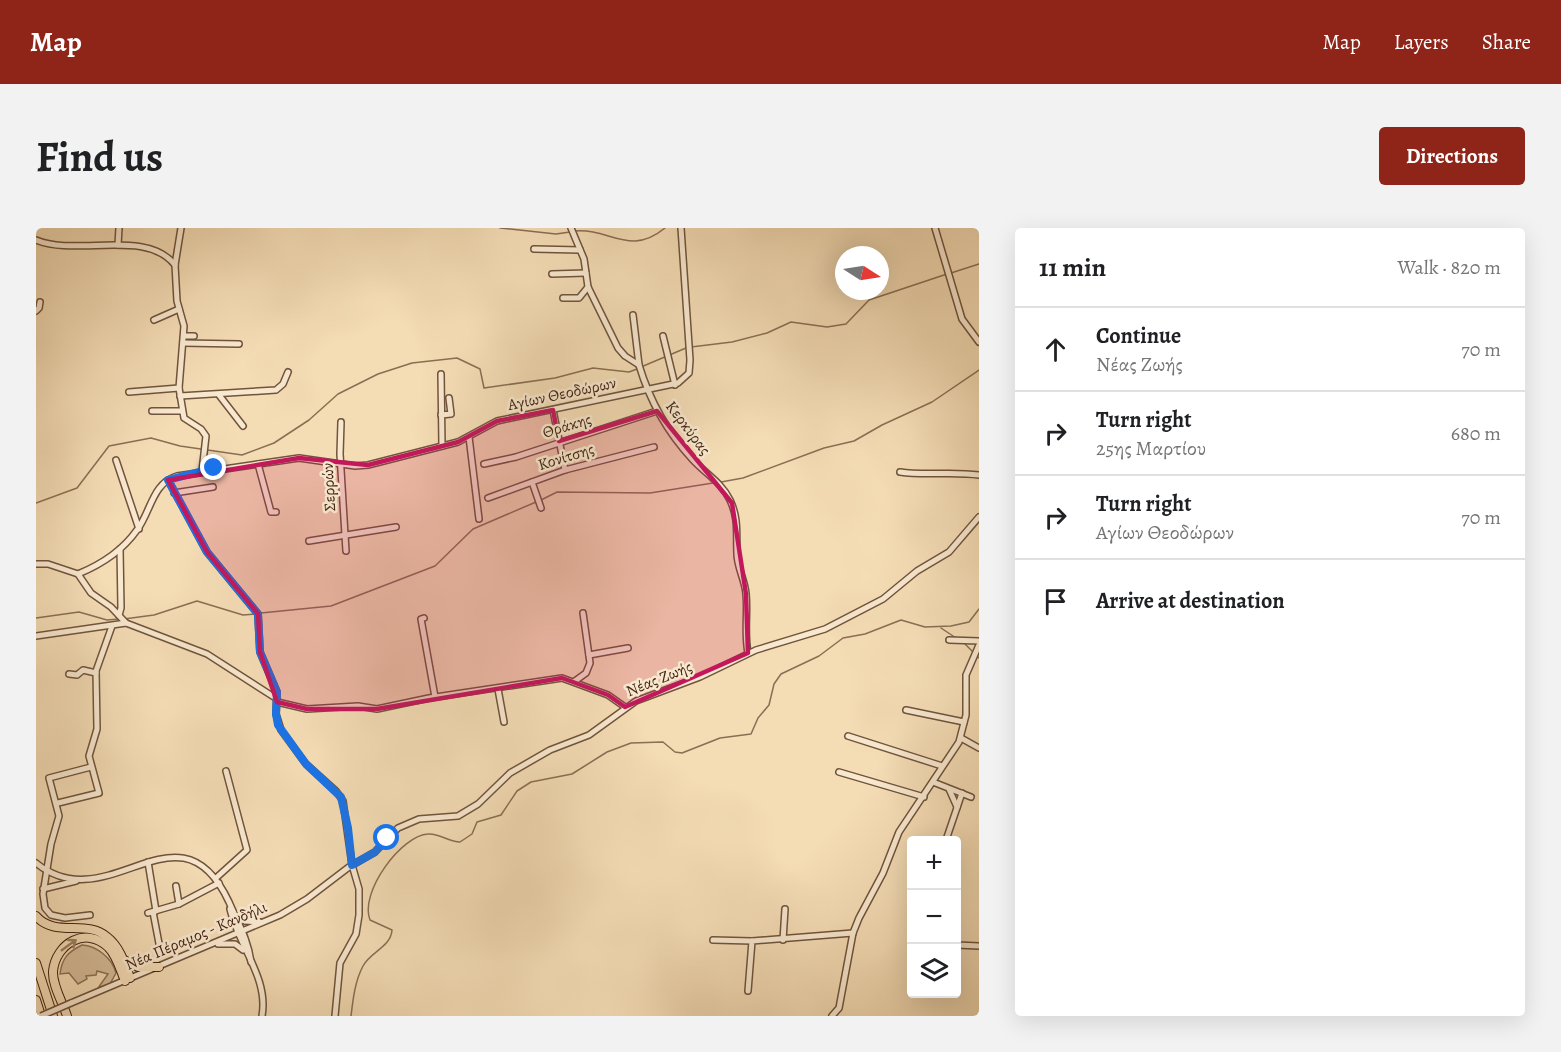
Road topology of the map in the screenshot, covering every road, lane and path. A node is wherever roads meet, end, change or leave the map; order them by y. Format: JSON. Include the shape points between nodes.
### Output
{"nodes":[{"id":1,"x":119,"y":228,"type":"edge"},
{"id":2,"x":181,"y":228,"type":"edge"},
{"id":3,"x":572,"y":228,"type":"edge"},
{"id":4,"x":681,"y":228,"type":"edge"},
{"id":5,"x":936,"y":228,"type":"edge"},
{"id":6,"x":36,"y":240,"type":"edge"},
{"id":7,"x":118,"y":245,"type":"junction"},
{"id":8,"x":534,"y":249,"type":"dead end"},
{"id":9,"x":580,"y":250,"type":"junction"},
{"id":10,"x":164,"y":255,"type":"junction"},
{"id":11,"x":175,"y":256,"type":"junction"},
{"id":12,"x":175,"y":265,"type":"junction"},
{"id":13,"x":586,"y":273,"type":"junction"},
{"id":14,"x":552,"y":274,"type":"dead end"},
{"id":15,"x":588,"y":287,"type":"junction"},
{"id":16,"x":563,"y":298,"type":"dead end"},
{"id":17,"x":40,"y":302,"type":"dead end"},
{"id":18,"x":179,"y":309,"type":"junction"},
{"id":19,"x":36,"y":311,"type":"edge"},
{"id":20,"x":633,"y":315,"type":"dead end"},
{"id":21,"x":154,"y":320,"type":"dead end"},
{"id":22,"x":184,"y":336,"type":"junction"},
{"id":23,"x":194,"y":336,"type":"dead end"},
{"id":24,"x":663,"y":336,"type":"dead end"},
{"id":25,"x":979,"y":342,"type":"edge"},
{"id":26,"x":183,"y":344,"type":"junction"},
{"id":27,"x":239,"y":344,"type":"dead end"},
{"id":28,"x":639,"y":365,"type":"junction"},
{"id":29,"x":288,"y":372,"type":"dead end"},
{"id":30,"x":441,"y":374,"type":"dead end"},
{"id":31,"x":675,"y":385,"type":"junction"},
{"id":32,"x":179,"y":388,"type":"junction"},
{"id":33,"x":647,"y":390,"type":"junction"},
{"id":34,"x":129,"y":392,"type":"dead end"},
{"id":35,"x":219,"y":395,"type":"junction"},
{"id":36,"x":180,"y":396,"type":"junction"},
{"id":37,"x":449,"y":398,"type":"dead end"},
{"id":38,"x":553,"y":410,"type":"junction"},
{"id":39,"x":152,"y":411,"type":"dead end"},
{"id":40,"x":182,"y":411,"type":"junction"},
{"id":41,"x":657,"y":411,"type":"junction"},
{"id":42,"x":441,"y":415,"type":"junction"},
{"id":43,"x":341,"y":422,"type":"dead end"},
{"id":44,"x":243,"y":426,"type":"dead end"},
{"id":45,"x":470,"y":436,"type":"junction"},
{"id":46,"x":560,"y":441,"type":"junction"},
{"id":47,"x":442,"y":446,"type":"junction"},
{"id":48,"x":654,"y":447,"type":"dead end"},
{"id":49,"x":116,"y":460,"type":"dead end"},
{"id":50,"x":258,"y":464,"type":"junction"},
{"id":51,"x":341,"y":464,"type":"junction"},
{"id":52,"x":484,"y":464,"type":"dead end"},
{"id":53,"x":565,"y":470,"type":"junction"},
{"id":54,"x":202,"y":471,"type":"junction"},
{"id":55,"x":900,"y":472,"type":"dead end"},
{"id":56,"x":979,"y":475,"type":"edge"},
{"id":57,"x":168,"y":480,"type":"junction"},
{"id":58,"x":532,"y":482,"type":"junction"},
{"id":59,"x":213,"y":486,"type":"dead end"},
{"id":60,"x":174,"y":493,"type":"junction"},
{"id":61,"x":488,"y":498,"type":"dead end"},
{"id":62,"x":541,"y":508,"type":"dead end"},
{"id":63,"x":276,"y":512,"type":"dead end"},
{"id":64,"x":979,"y":517,"type":"edge"},
{"id":65,"x":479,"y":519,"type":"dead end"},
{"id":66,"x":396,"y":527,"type":"dead end"},
{"id":67,"x":139,"y":529,"type":"junction"},
{"id":68,"x":345,"y":535,"type":"junction"},
{"id":69,"x":309,"y":541,"type":"dead end"},
{"id":70,"x":120,"y":549,"type":"junction"},
{"id":71,"x":346,"y":551,"type":"dead end"},
{"id":72,"x":36,"y":564,"type":"edge"},
{"id":73,"x":78,"y":574,"type":"junction"},
{"id":74,"x":583,"y":613,"type":"dead end"},
{"id":75,"x":119,"y":615,"type":"junction"},
{"id":76,"x":424,"y":618,"type":"dead end"},
{"id":77,"x":126,"y":623,"type":"junction"},
{"id":78,"x":112,"y":626,"type":"junction"},
{"id":79,"x":36,"y":636,"type":"edge"},
{"id":80,"x":950,"y":640,"type":"dead end"},
{"id":81,"x":979,"y":643,"type":"edge"},
{"id":82,"x":628,"y":648,"type":"dead end"},
{"id":83,"x":748,"y":653,"type":"junction"},
{"id":84,"x":589,"y":655,"type":"junction"},
{"id":85,"x":96,"y":673,"type":"junction"},
{"id":86,"x":69,"y":674,"type":"dead end"},
{"id":87,"x":575,"y":681,"type":"junction"},
{"id":88,"x":498,"y":689,"type":"junction"},
{"id":89,"x":435,"y":697,"type":"junction"},
{"id":90,"x":277,"y":701,"type":"junction"},
{"id":91,"x":625,"y":707,"type":"junction"},
{"id":92,"x":906,"y":710,"type":"dead end"},
{"id":93,"x":504,"y":722,"type":"dead end"},
{"id":94,"x":964,"y":722,"type":"junction"},
{"id":95,"x":849,"y":736,"type":"dead end"},
{"id":96,"x":961,"y":738,"type":"junction"},
{"id":97,"x":979,"y":748,"type":"edge"},
{"id":98,"x":942,"y":766,"type":"junction"},
{"id":99,"x":91,"y":767,"type":"junction"},
{"id":100,"x":226,"y":771,"type":"dead end"},
{"id":101,"x":839,"y":772,"type":"dead end"},
{"id":102,"x":933,"y":782,"type":"junction"},
{"id":103,"x":949,"y":789,"type":"junction"},
{"id":104,"x":962,"y":793,"type":"junction"},
{"id":105,"x":924,"y":797,"type":"junction"},
{"id":106,"x":971,"y":797,"type":"dead end"},
{"id":107,"x":58,"y":803,"type":"junction"},
{"id":108,"x":957,"y":807,"type":"junction"},
{"id":109,"x":947,"y":836,"type":"edge"},
{"id":110,"x":148,"y":862,"type":"junction"},
{"id":111,"x":36,"y":863,"type":"edge"},
{"id":112,"x":352,"y":865,"type":"junction"},
{"id":113,"x":48,"y":871,"type":"junction"},
{"id":114,"x":78,"y":881,"type":"junction"},
{"id":115,"x":218,"y":881,"type":"junction"},
{"id":116,"x":176,"y":886,"type":"dead end"},
{"id":117,"x":43,"y":889,"type":"junction"},
{"id":118,"x":179,"y":904,"type":"junction"},
{"id":119,"x":230,"y":905,"type":"junction"},
{"id":120,"x":785,"y":909,"type":"dead end"},
{"id":121,"x":153,"y":912,"type":"junction"},
{"id":122,"x":90,"y":915,"type":"dead end"},
{"id":123,"x":36,"y":916,"type":"edge"},
{"id":124,"x":237,"y":917,"type":"junction"},
{"id":125,"x":265,"y":922,"type":"junction"},
{"id":126,"x":241,"y":932,"type":"junction"},
{"id":127,"x":853,"y":933,"type":"junction"},
{"id":128,"x":713,"y":939,"type":"dead end"},
{"id":129,"x":783,"y":940,"type":"junction"},
{"id":130,"x":752,"y":941,"type":"junction"},
{"id":131,"x":214,"y":944,"type":"junction"},
{"id":132,"x":961,"y":945,"type":"edge"},
{"id":133,"x":979,"y":946,"type":"edge"},
{"id":134,"x":245,"y":952,"type":"junction"},
{"id":135,"x":161,"y":954,"type":"dead end"},
{"id":136,"x":122,"y":956,"type":"junction"},
{"id":137,"x":251,"y":962,"type":"junction"},
{"id":138,"x":36,"y":963,"type":"edge"},
{"id":139,"x":159,"y":967,"type":"junction"},
{"id":140,"x":128,"y":980,"type":"junction"},
{"id":141,"x":748,"y":991,"type":"dead end"},
{"id":142,"x":36,"y":1000,"type":"edge"},
{"id":143,"x":41,"y":1016,"type":"edge"},
{"id":144,"x":53,"y":1016,"type":"edge"},
{"id":145,"x":67,"y":1016,"type":"edge"},
{"id":146,"x":262,"y":1016,"type":"edge"},
{"id":147,"x":335,"y":1016,"type":"edge"},
{"id":148,"x":832,"y":1016,"type":"edge"}],
"edges":[{"from":1,"to":7,"type":"street"},
{"from":2,"to":11,"type":"street"},
{"from":3,"to":9,"type":"street"},
{"from":4,"to":31,"type":"street","via":[[690,368]]},
{"from":5,"to":25,"type":"street","via":[[960,315]]},
{"from":6,"to":7,"type":"street"},
{"from":7,"to":10,"type":"street","via":[[140,246]]},
{"from":8,"to":9,"type":"street"},
{"from":9,"to":13,"type":"street"},
{"from":10,"to":11,"type":"street"},
{"from":10,"to":12,"type":"street"},
{"from":11,"to":12,"type":"street"},
{"from":12,"to":18,"type":"street"},
{"from":13,"to":14,"type":"street"},
{"from":13,"to":15,"type":"street"},
{"from":15,"to":16,"type":"street","via":[[579,298]]},
{"from":15,"to":28,"type":"street","via":[[618,348]]},
{"from":17,"to":19,"type":"street"},
{"from":18,"to":21,"type":"street"},
{"from":18,"to":22,"type":"street"},
{"from":20,"to":28,"type":"street","name":"Κερκύρας"},
{"from":22,"to":23,"type":"street"},
{"from":22,"to":26,"type":"street"},
{"from":24,"to":31,"type":"street"},
{"from":26,"to":27,"type":"street"},
{"from":26,"to":32,"type":"street"},
{"from":28,"to":33,"type":"street","name":"Κερκύρας"},
{"from":29,"to":35,"type":"street","via":[[276,390]]},
{"from":30,"to":42,"type":"street"},
{"from":31,"to":33,"type":"street","name":"Αγίων Θεοδώρων"},
{"from":32,"to":34,"type":"street"},
{"from":32,"to":36,"type":"street"},
{"from":33,"to":38,"type":"street","name":"Αγίων Θεοδώρων"},
{"from":33,"to":41,"type":"street","name":"Κερκύρας"},
{"from":35,"to":36,"type":"street"},
{"from":35,"to":44,"type":"street"},
{"from":36,"to":40,"type":"street"},
{"from":37,"to":42,"type":"street","via":[[451,414]]},
{"from":38,"to":45,"type":"street","name":"Αγίων Θεοδώρων","via":[[497,421]]},
{"from":38,"to":46,"type":"street"},
{"from":39,"to":40,"type":"street"},
{"from":40,"to":54,"type":"street","via":[[186,422],[206,436]]},
{"from":41,"to":46,"type":"street","name":"Θράκης"},
{"from":41,"to":83,"type":"street","name":"Κερκύρας","via":[[675,439],[732,503],[738,527],[737,556],[745,585]]},
{"from":42,"to":47,"type":"street"},
{"from":43,"to":51,"type":"street","name":"Σερρών"},
{"from":45,"to":47,"type":"street","name":"Αγίων Θεοδώρων"},
{"from":45,"to":65,"type":"street"},
{"from":46,"to":52,"type":"street","name":"Θράκης"},
{"from":46,"to":53,"type":"street"},
{"from":47,"to":51,"type":"street","name":"Αγίων Θεοδώρων","via":[[368,465]]},
{"from":48,"to":53,"type":"street","name":"Κονίτσης"},
{"from":49,"to":67,"type":"street"},
{"from":50,"to":51,"type":"street","name":"Αγίων Θεοδώρων","via":[[306,457]]},
{"from":50,"to":54,"type":"street","name":"Αγίων Θεοδώρων"},
{"from":50,"to":63,"type":"street","via":[[258,483],[271,512]]},
{"from":51,"to":68,"type":"street","name":"Σερρών"},
{"from":53,"to":58,"type":"street","name":"Κονίτσης"},
{"from":54,"to":57,"type":"street","name":"Αγίων Θεοδώρων"},
{"from":55,"to":56,"type":"street","via":[[922,476],[942,472]]},
{"from":57,"to":60,"type":"street"},
{"from":57,"to":67,"type":"street","via":[[158,489]]},
{"from":58,"to":61,"type":"street","name":"Κονίτσης"},
{"from":58,"to":62,"type":"street"},
{"from":59,"to":60,"type":"street"},
{"from":60,"to":90,"type":"street","via":[[211,558],[258,614],[260,652],[275,686]]},
{"from":64,"to":83,"type":"street","name":"Νέας Ζωής","via":[[949,552],[917,571],[883,600],[825,629]]},
{"from":66,"to":68,"type":"street"},
{"from":67,"to":70,"type":"street"},
{"from":68,"to":69,"type":"street"},
{"from":68,"to":71,"type":"street","name":"Σερρών"},
{"from":70,"to":73,"type":"street"},
{"from":70,"to":75,"type":"street"},
{"from":72,"to":73,"type":"street"},
{"from":73,"to":75,"type":"street","via":[[91,593]]},
{"from":74,"to":84,"type":"street"},
{"from":75,"to":77,"type":"street"},
{"from":76,"to":89,"type":"street","via":[[421,619]]},
{"from":77,"to":78,"type":"street"},
{"from":77,"to":90,"type":"street","via":[[207,654]]},
{"from":78,"to":79,"type":"street"},
{"from":78,"to":85,"type":"street"},
{"from":80,"to":81,"type":"street"},
{"from":81,"to":94,"type":"street","via":[[966,675]]},
{"from":82,"to":84,"type":"street"},
{"from":83,"to":91,"type":"street","name":"Νέας Ζωής"},
{"from":84,"to":87,"type":"street","via":[[589,668]]},
{"from":85,"to":86,"type":"street","via":[[83,670],[77,675]]},
{"from":85,"to":99,"type":"street","via":[[97,729],[89,756]]},
{"from":87,"to":88,"type":"street","via":[[555,679]]},
{"from":87,"to":91,"type":"street"},
{"from":88,"to":89,"type":"street"},
{"from":88,"to":93,"type":"street"},
{"from":89,"to":90,"type":"street","via":[[377,709],[307,709]]},
{"from":90,"to":112,"type":"street","via":[[277,720],[286,738],[306,764],[341,797]]},
{"from":91,"to":112,"type":"street","name":"Νέας Ζωής","via":[[589,735],[550,750],[510,773],[465,812],[452,818],[419,819],[404,824],[375,852]]},
{"from":92,"to":94,"type":"street"},
{"from":94,"to":96,"type":"street"},
{"from":95,"to":98,"type":"street"},
{"from":96,"to":97,"type":"street"},
{"from":96,"to":98,"type":"street"},
{"from":98,"to":102,"type":"street"},
{"from":99,"to":107,"type":"street","via":[[49,779]]},
{"from":99,"to":107,"type":"street","via":[[99,793]]},
{"from":100,"to":115,"type":"street","via":[[247,850]]},
{"from":101,"to":105,"type":"street"},
{"from":102,"to":103,"type":"street"},
{"from":102,"to":105,"type":"street"},
{"from":103,"to":104,"type":"street"},
{"from":103,"to":108,"type":"street"},
{"from":104,"to":106,"type":"street"},
{"from":104,"to":108,"type":"street"},
{"from":105,"to":127,"type":"street","via":[[897,836]]},
{"from":107,"to":113,"type":"street","via":[[59,824],[51,844]]},
{"from":108,"to":109,"type":"street"},
{"from":110,"to":114,"type":"street","via":[[107,877]]},
{"from":110,"to":115,"type":"street","via":[[187,858],[203,866]]},
{"from":110,"to":121,"type":"street"},
{"from":111,"to":113,"type":"street"},
{"from":112,"to":125,"type":"street","name":"Νέα Πέραμος - Κανδήλι","via":[[307,899]]},
{"from":112,"to":147,"type":"street","via":[[359,889],[359,915],[356,933],[340,963]]},
{"from":113,"to":114,"type":"street"},
{"from":113,"to":117,"type":"street"},
{"from":114,"to":117,"type":"street"},
{"from":115,"to":118,"type":"street"},
{"from":115,"to":119,"type":"street"},
{"from":116,"to":118,"type":"street"},
{"from":117,"to":122,"type":"street","via":[[43,902],[51,915]]},
{"from":118,"to":121,"type":"street"},
{"from":119,"to":124,"type":"street"},
{"from":119,"to":126,"type":"street"},
{"from":120,"to":129,"type":"street"},
{"from":121,"to":135,"type":"street"},
{"from":123,"to":136,"type":"highway","via":[[52,927],[102,933]]},
{"from":124,"to":125,"type":"street"},
{"from":124,"to":126,"type":"street"},
{"from":125,"to":126,"type":"street","name":"Νέα Πέραμος - Κανδήλι"},
{"from":126,"to":131,"type":"street","name":"Νέα Πέραμος - Κανδήλι"},
{"from":126,"to":134,"type":"street"},
{"from":126,"to":137,"type":"street"},
{"from":127,"to":129,"type":"street","via":[[810,934]]},
{"from":127,"to":148,"type":"street","via":[[839,1008]]},
{"from":128,"to":130,"type":"street"},
{"from":129,"to":130,"type":"street"},
{"from":130,"to":141,"type":"street"},
{"from":131,"to":134,"type":"street","via":[[236,944]]},
{"from":131,"to":139,"type":"street","name":"Νέα Πέραμος - Κανδήλι"},
{"from":132,"to":133,"type":"street"},
{"from":134,"to":137,"type":"street"},
{"from":136,"to":139,"type":"highway","via":[[138,967]]},
{"from":136,"to":140,"type":"highway"},
{"from":137,"to":146,"type":"street","via":[[263,995]]},
{"from":138,"to":144,"type":"highway"},
{"from":139,"to":140,"type":"street","name":"Νέα Πέραμος - Κανδήλι"},
{"from":140,"to":143,"type":"street","name":"Νέα Πέραμος - Κανδήλι","bridge":true},
{"from":145,"to":140,"type":"highway","one_way":true,"via":[[53,972],[59,953],[69,942],[89,938],[106,945]]},
{"from":142,"to":143,"type":"highway"}]}
